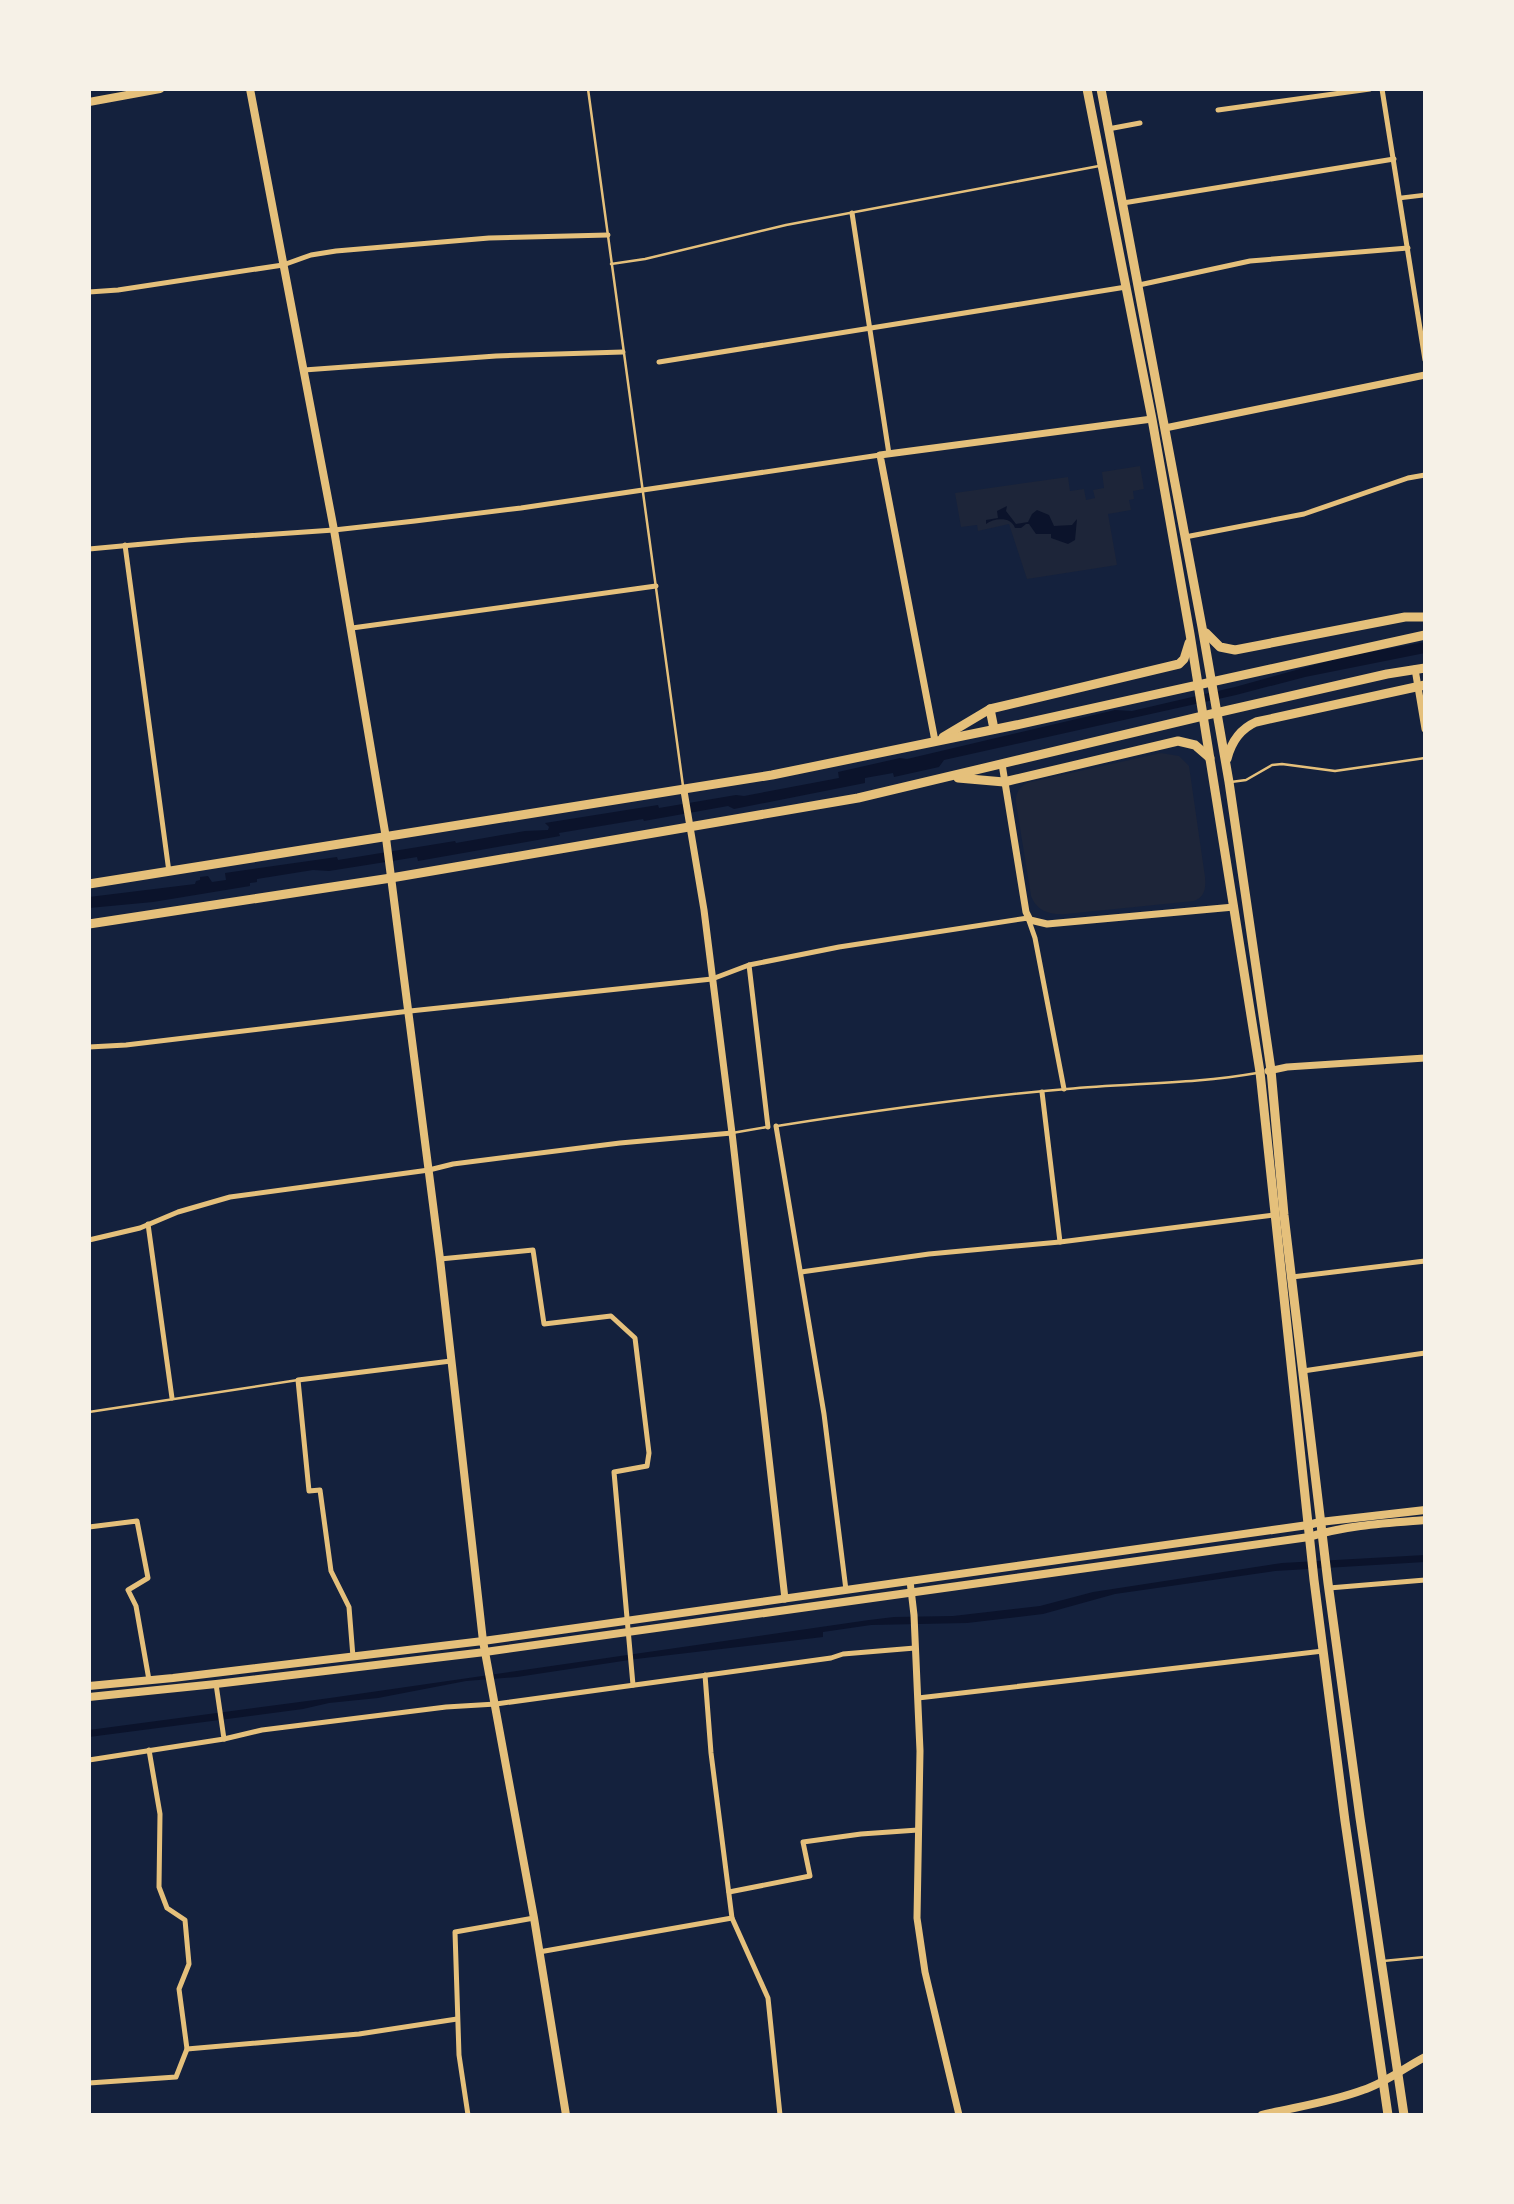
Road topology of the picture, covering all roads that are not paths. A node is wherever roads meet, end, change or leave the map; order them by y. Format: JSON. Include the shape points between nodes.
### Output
{"nodes":[{"id":1,"x":160,"y":89,"type":"edge"},
{"id":2,"x":250,"y":89,"type":"edge"},
{"id":3,"x":588,"y":89,"type":"edge"},
{"id":4,"x":1087,"y":89,"type":"edge"},
{"id":5,"x":1101,"y":89,"type":"edge"},
{"id":6,"x":1370,"y":89,"type":"edge"},
{"id":7,"x":1382,"y":89,"type":"edge"},
{"id":8,"x":89,"y":102,"type":"edge"},
{"id":9,"x":1218,"y":110,"type":"dead end"},
{"id":10,"x":1140,"y":123,"type":"dead end"},
{"id":11,"x":1108,"y":129,"type":"junction"},
{"id":12,"x":1394,"y":159,"type":"junction"},
{"id":13,"x":1102,"y":165,"type":"junction"},
{"id":14,"x":1425,"y":195,"type":"edge"},
{"id":15,"x":1400,"y":198,"type":"junction"},
{"id":16,"x":1123,"y":203,"type":"junction"},
{"id":17,"x":852,"y":212,"type":"junction"},
{"id":18,"x":608,"y":234,"type":"junction"},
{"id":19,"x":1408,"y":248,"type":"junction"},
{"id":20,"x":611,"y":264,"type":"junction"},
{"id":21,"x":283,"y":265,"type":"junction"},
{"id":22,"x":1139,"y":285,"type":"junction"},
{"id":23,"x":1126,"y":287,"type":"junction"},
{"id":24,"x":89,"y":292,"type":"edge"},
{"id":25,"x":871,"y":327,"type":"junction"},
{"id":26,"x":623,"y":352,"type":"junction"},
{"id":27,"x":1425,"y":360,"type":"edge"},
{"id":28,"x":659,"y":362,"type":"dead end"},
{"id":29,"x":304,"y":370,"type":"junction"},
{"id":30,"x":1425,"y":375,"type":"edge"},
{"id":31,"x":1152,"y":419,"type":"junction"},
{"id":32,"x":1165,"y":428,"type":"junction"},
{"id":33,"x":884,"y":454,"type":"junction"},
{"id":34,"x":1425,"y":475,"type":"edge"},
{"id":35,"x":643,"y":490,"type":"junction"},
{"id":36,"x":334,"y":530,"type":"junction"},
{"id":37,"x":1185,"y":537,"type":"junction"},
{"id":38,"x":125,"y":545,"type":"junction"},
{"id":39,"x":89,"y":549,"type":"edge"},
{"id":40,"x":656,"y":586,"type":"junction"},
{"id":41,"x":1425,"y":617,"type":"edge"},
{"id":42,"x":1202,"y":627,"type":"junction"},
{"id":43,"x":352,"y":628,"type":"junction"},
{"id":44,"x":1190,"y":634,"type":"junction"},
{"id":45,"x":1425,"y":635,"type":"edge"},
{"id":46,"x":1420,"y":669,"type":"edge"},
{"id":47,"x":1422,"y":686,"type":"edge"},
{"id":48,"x":990,"y":709,"type":"junction"},
{"id":49,"x":995,"y":729,"type":"junction"},
{"id":50,"x":1425,"y":729,"type":"edge"},
{"id":51,"x":935,"y":741,"type":"junction"},
{"id":52,"x":1425,"y":758,"type":"edge"},
{"id":53,"x":1002,"y":764,"type":"junction"},
{"id":54,"x":1212,"y":764,"type":"junction"},
{"id":55,"x":1226,"y":764,"type":"junction"},
{"id":56,"x":950,"y":777,"type":"junction"},
{"id":57,"x":1004,"y":782,"type":"junction"},
{"id":58,"x":1229,"y":782,"type":"junction"},
{"id":59,"x":685,"y":795,"type":"junction"},
{"id":60,"x":689,"y":822,"type":"junction"},
{"id":61,"x":386,"y":842,"type":"junction"},
{"id":62,"x":169,"y":872,"type":"junction"},
{"id":63,"x":391,"y":873,"type":"junction"},
{"id":64,"x":89,"y":884,"type":"edge"},
{"id":65,"x":1234,"y":907,"type":"junction"},
{"id":66,"x":1028,"y":919,"type":"junction"},
{"id":67,"x":89,"y":924,"type":"edge"},
{"id":68,"x":749,"y":965,"type":"junction"},
{"id":69,"x":712,"y":979,"type":"junction"},
{"id":70,"x":410,"y":1011,"type":"junction"},
{"id":71,"x":89,"y":1047,"type":"edge"},
{"id":72,"x":1425,"y":1058,"type":"edge"},
{"id":73,"x":1271,"y":1070,"type":"junction"},
{"id":74,"x":1260,"y":1072,"type":"junction"},
{"id":75,"x":1065,"y":1089,"type":"junction"},
{"id":76,"x":1042,"y":1093,"type":"junction"},
{"id":77,"x":776,"y":1126,"type":"junction"},
{"id":78,"x":768,"y":1127,"type":"junction"},
{"id":79,"x":732,"y":1133,"type":"junction"},
{"id":80,"x":429,"y":1170,"type":"junction"},
{"id":81,"x":1274,"y":1215,"type":"junction"},
{"id":82,"x":148,"y":1224,"type":"junction"},
{"id":83,"x":89,"y":1240,"type":"edge"},
{"id":84,"x":1060,"y":1242,"type":"junction"},
{"id":85,"x":440,"y":1259,"type":"junction"},
{"id":86,"x":1425,"y":1261,"type":"edge"},
{"id":87,"x":801,"y":1272,"type":"junction"},
{"id":88,"x":1292,"y":1277,"type":"junction"},
{"id":89,"x":1425,"y":1353,"type":"edge"},
{"id":90,"x":451,"y":1361,"type":"junction"},
{"id":91,"x":1303,"y":1371,"type":"junction"},
{"id":92,"x":298,"y":1380,"type":"junction"},
{"id":93,"x":172,"y":1398,"type":"junction"},
{"id":94,"x":89,"y":1412,"type":"edge"},
{"id":95,"x":1425,"y":1510,"type":"edge"},
{"id":96,"x":1425,"y":1520,"type":"edge"},
{"id":97,"x":1320,"y":1522,"type":"junction"},
{"id":98,"x":1308,"y":1525,"type":"junction"},
{"id":99,"x":89,"y":1527,"type":"edge"},
{"id":100,"x":1322,"y":1533,"type":"junction"},
{"id":101,"x":1309,"y":1537,"type":"junction"},
{"id":102,"x":1425,"y":1580,"type":"edge"},
{"id":103,"x":910,"y":1581,"type":"junction"},
{"id":104,"x":1329,"y":1586,"type":"junction"},
{"id":105,"x":846,"y":1590,"type":"junction"},
{"id":106,"x":911,"y":1592,"type":"junction"},
{"id":107,"x":785,"y":1599,"type":"junction"},
{"id":108,"x":627,"y":1621,"type":"junction"},
{"id":109,"x":629,"y":1631,"type":"junction"},
{"id":110,"x":483,"y":1641,"type":"junction"},
{"id":111,"x":915,"y":1648,"type":"junction"},
{"id":112,"x":1323,"y":1651,"type":"junction"},
{"id":113,"x":485,"y":1652,"type":"junction"},
{"id":114,"x":353,"y":1657,"type":"junction"},
{"id":115,"x":705,"y":1675,"type":"junction"},
{"id":116,"x":149,"y":1680,"type":"junction"},
{"id":117,"x":216,"y":1684,"type":"junction"},
{"id":118,"x":633,"y":1685,"type":"junction"},
{"id":119,"x":89,"y":1686,"type":"edge"},
{"id":120,"x":89,"y":1697,"type":"edge"},
{"id":121,"x":918,"y":1698,"type":"junction"},
{"id":122,"x":496,"y":1704,"type":"junction"},
{"id":123,"x":225,"y":1739,"type":"junction"},
{"id":124,"x":149,"y":1750,"type":"junction"},
{"id":125,"x":89,"y":1760,"type":"edge"},
{"id":126,"x":918,"y":1830,"type":"junction"},
{"id":127,"x":729,"y":1892,"type":"junction"},
{"id":128,"x":534,"y":1918,"type":"junction"},
{"id":129,"x":732,"y":1918,"type":"junction"},
{"id":130,"x":539,"y":1952,"type":"junction"},
{"id":131,"x":1425,"y":1957,"type":"edge"},
{"id":132,"x":1380,"y":1961,"type":"junction"},
{"id":133,"x":457,"y":2019,"type":"junction"},
{"id":134,"x":187,"y":2049,"type":"junction"},
{"id":135,"x":1425,"y":2057,"type":"edge"},
{"id":136,"x":1397,"y":2071,"type":"junction"},
{"id":137,"x":1382,"y":2082,"type":"junction"},
{"id":138,"x":89,"y":2083,"type":"edge"},
{"id":139,"x":468,"y":2115,"type":"edge"},
{"id":140,"x":566,"y":2115,"type":"edge"},
{"id":141,"x":780,"y":2115,"type":"edge"},
{"id":142,"x":959,"y":2115,"type":"edge"},
{"id":143,"x":1262,"y":2115,"type":"edge"},
{"id":144,"x":1388,"y":2115,"type":"edge"},
{"id":145,"x":1404,"y":2115,"type":"edge"}],
"edges":[{"from":1,"to":8,"type":"main road"},
{"from":2,"to":21,"type":"main road"},
{"from":3,"to":18,"type":"lane"},
{"from":4,"to":13,"type":"main road"},
{"from":5,"to":11,"type":"main road"},
{"from":6,"to":9,"type":"street"},
{"from":7,"to":12,"type":"street"},
{"from":10,"to":11,"type":"street"},
{"from":11,"to":16,"type":"main road"},
{"from":12,"to":15,"type":"street"},
{"from":12,"to":16,"type":"street"},
{"from":13,"to":17,"type":"lane"},
{"from":13,"to":23,"type":"main road"},
{"from":14,"to":15,"type":"street"},
{"from":15,"to":19,"type":"street"},
{"from":16,"to":22,"type":"main road"},
{"from":17,"to":20,"type":"lane"},
{"from":17,"to":25,"type":"street"},
{"from":18,"to":20,"type":"lane"},
{"from":18,"to":21,"type":"street","via":[[336,251]]},
{"from":19,"to":22,"type":"street","via":[[1250,261]]},
{"from":19,"to":27,"type":"street"},
{"from":20,"to":26,"type":"lane"},
{"from":21,"to":24,"type":"street"},
{"from":21,"to":29,"type":"main road"},
{"from":22,"to":32,"type":"main road"},
{"from":23,"to":25,"type":"street"},
{"from":23,"to":31,"type":"main road"},
{"from":25,"to":28,"type":"street"},
{"from":25,"to":33,"type":"street"},
{"from":26,"to":29,"type":"street"},
{"from":26,"to":35,"type":"lane"},
{"from":29,"to":36,"type":"main road"},
{"from":30,"to":32,"type":"street"},
{"from":31,"to":33,"type":"street"},
{"from":31,"to":44,"type":"main road"},
{"from":32,"to":37,"type":"main road"},
{"from":33,"to":35,"type":"street"},
{"from":33,"to":51,"type":"street"},
{"from":34,"to":37,"type":"street","via":[[1304,514]]},
{"from":35,"to":36,"type":"street"},
{"from":35,"to":40,"type":"lane"},
{"from":36,"to":38,"type":"street"},
{"from":36,"to":43,"type":"main road"},
{"from":37,"to":42,"type":"main road"},
{"from":38,"to":39,"type":"street"},
{"from":38,"to":62,"type":"street"},
{"from":40,"to":43,"type":"street"},
{"from":40,"to":59,"type":"lane"},
{"from":41,"to":42,"type":"main road","via":[[1235,650],[1214,643]]},
{"from":42,"to":55,"type":"main road"},
{"from":43,"to":61,"type":"main road"},
{"from":44,"to":48,"type":"main road","via":[[1184,659],[1171,667]]},
{"from":44,"to":54,"type":"main road"},
{"from":45,"to":49,"type":"main road"},
{"from":46,"to":47,"type":"street"},
{"from":46,"to":53,"type":"main road"},
{"from":47,"to":50,"type":"street"},
{"from":47,"to":55,"type":"main road","via":[[1256,722],[1237,736]]},
{"from":48,"to":49,"type":"main road"},
{"from":48,"to":51,"type":"main road"},
{"from":49,"to":51,"type":"main road"},
{"from":51,"to":59,"type":"main road"},
{"from":52,"to":58,"type":"lane","via":[[1335,771],[1272,765],[1246,780]]},
{"from":53,"to":56,"type":"main road"},
{"from":53,"to":57,"type":"street"},
{"from":54,"to":57,"type":"main road","via":[[1199,747],[1178,741]]},
{"from":54,"to":65,"type":"main road"},
{"from":55,"to":58,"type":"main road"},
{"from":56,"to":57,"type":"main road"},
{"from":56,"to":60,"type":"main road","via":[[819,806]]},
{"from":57,"to":66,"type":"street"},
{"from":58,"to":73,"type":"main road"},
{"from":59,"to":60,"type":"street"},
{"from":59,"to":61,"type":"main road"},
{"from":60,"to":63,"type":"main road"},
{"from":60,"to":69,"type":"street"},
{"from":61,"to":62,"type":"main road"},
{"from":61,"to":63,"type":"main road"},
{"from":62,"to":64,"type":"main road"},
{"from":63,"to":67,"type":"main road"},
{"from":63,"to":70,"type":"main road"},
{"from":65,"to":66,"type":"street","via":[[1048,924]]},
{"from":65,"to":74,"type":"main road"},
{"from":66,"to":68,"type":"street"},
{"from":66,"to":75,"type":"street"},
{"from":68,"to":69,"type":"street"},
{"from":68,"to":78,"type":"street"},
{"from":69,"to":70,"type":"street"},
{"from":69,"to":79,"type":"street"},
{"from":70,"to":71,"type":"street"},
{"from":70,"to":80,"type":"main road"},
{"from":72,"to":73,"type":"street"},
{"from":73,"to":74,"type":"street"},
{"from":73,"to":88,"type":"main road"},
{"from":74,"to":75,"type":"lane","via":[[1223,1079]]},
{"from":74,"to":81,"type":"main road"},
{"from":75,"to":76,"type":"lane"},
{"from":76,"to":77,"type":"lane"},
{"from":76,"to":84,"type":"street"},
{"from":77,"to":78,"type":"lane"},
{"from":77,"to":87,"type":"street"},
{"from":78,"to":79,"type":"lane"},
{"from":79,"to":80,"type":"street"},
{"from":79,"to":107,"type":"street"},
{"from":80,"to":82,"type":"street","via":[[230,1198]]},
{"from":80,"to":85,"type":"main road"},
{"from":81,"to":84,"type":"street"},
{"from":81,"to":98,"type":"main road"},
{"from":82,"to":83,"type":"street"},
{"from":82,"to":93,"type":"street"},
{"from":84,"to":87,"type":"street"},
{"from":85,"to":90,"type":"main road"},
{"from":85,"to":108,"type":"street","via":[[533,1250],[544,1324],[611,1316],[635,1338],[649,1453],[647,1466],[614,1472]]},
{"from":86,"to":88,"type":"street"},
{"from":87,"to":105,"type":"street"},
{"from":88,"to":91,"type":"main road"},
{"from":89,"to":91,"type":"street"},
{"from":90,"to":92,"type":"street"},
{"from":90,"to":110,"type":"main road"},
{"from":91,"to":97,"type":"main road"},
{"from":92,"to":93,"type":"lane"},
{"from":92,"to":114,"type":"street","via":[[309,1491],[320,1490],[331,1571],[349,1607]]},
{"from":93,"to":94,"type":"lane"},
{"from":95,"to":97,"type":"main road"},
{"from":96,"to":100,"type":"main road"},
{"from":97,"to":98,"type":"main road"},
{"from":97,"to":100,"type":"main road"},
{"from":98,"to":101,"type":"main road"},
{"from":98,"to":103,"type":"main road"},
{"from":99,"to":116,"type":"street","via":[[138,1521],[148,1578],[128,1590],[136,1605]]},
{"from":100,"to":101,"type":"main road"},
{"from":100,"to":104,"type":"main road"},
{"from":101,"to":106,"type":"main road"},
{"from":101,"to":112,"type":"main road"},
{"from":102,"to":104,"type":"street"},
{"from":103,"to":105,"type":"main road"},
{"from":103,"to":106,"type":"street"},
{"from":104,"to":132,"type":"main road"},
{"from":105,"to":107,"type":"main road"},
{"from":106,"to":109,"type":"main road"},
{"from":106,"to":111,"type":"street"},
{"from":107,"to":108,"type":"main road"},
{"from":108,"to":109,"type":"street"},
{"from":108,"to":110,"type":"main road"},
{"from":109,"to":113,"type":"main road"},
{"from":109,"to":118,"type":"street"},
{"from":110,"to":113,"type":"main road"},
{"from":110,"to":114,"type":"main road"},
{"from":111,"to":115,"type":"street"},
{"from":111,"to":121,"type":"street"},
{"from":112,"to":121,"type":"street"},
{"from":112,"to":137,"type":"main road"},
{"from":113,"to":117,"type":"main road"},
{"from":113,"to":122,"type":"main road"},
{"from":114,"to":116,"type":"main road"},
{"from":115,"to":118,"type":"street"},
{"from":115,"to":127,"type":"street"},
{"from":116,"to":119,"type":"main road"},
{"from":117,"to":120,"type":"main road"},
{"from":117,"to":123,"type":"street"},
{"from":118,"to":122,"type":"street"},
{"from":121,"to":126,"type":"street"},
{"from":122,"to":123,"type":"street","via":[[345,1719]]},
{"from":122,"to":128,"type":"main road"},
{"from":123,"to":124,"type":"street"},
{"from":124,"to":125,"type":"street"},
{"from":124,"to":134,"type":"street","via":[[160,1814],[159,1887],[167,1908],[184,1920],[188,1964],[179,1989]]},
{"from":126,"to":127,"type":"street","via":[[803,1842],[810,1876]]},
{"from":126,"to":142,"type":"street","via":[[919,1933]]},
{"from":127,"to":129,"type":"street"},
{"from":128,"to":130,"type":"main road"},
{"from":128,"to":133,"type":"street","via":[[454,1932]]},
{"from":129,"to":130,"type":"street"},
{"from":129,"to":141,"type":"street","via":[[768,1998]]},
{"from":130,"to":140,"type":"main road"},
{"from":131,"to":132,"type":"lane"},
{"from":132,"to":136,"type":"main road"},
{"from":133,"to":134,"type":"street","via":[[359,2034]]},
{"from":133,"to":139,"type":"street"},
{"from":134,"to":138,"type":"street","via":[[176,2077]]},
{"from":135,"to":136,"type":"main road"},
{"from":136,"to":137,"type":"main road"},
{"from":136,"to":145,"type":"main road"},
{"from":137,"to":143,"type":"main road"},
{"from":137,"to":144,"type":"main road"}]}
